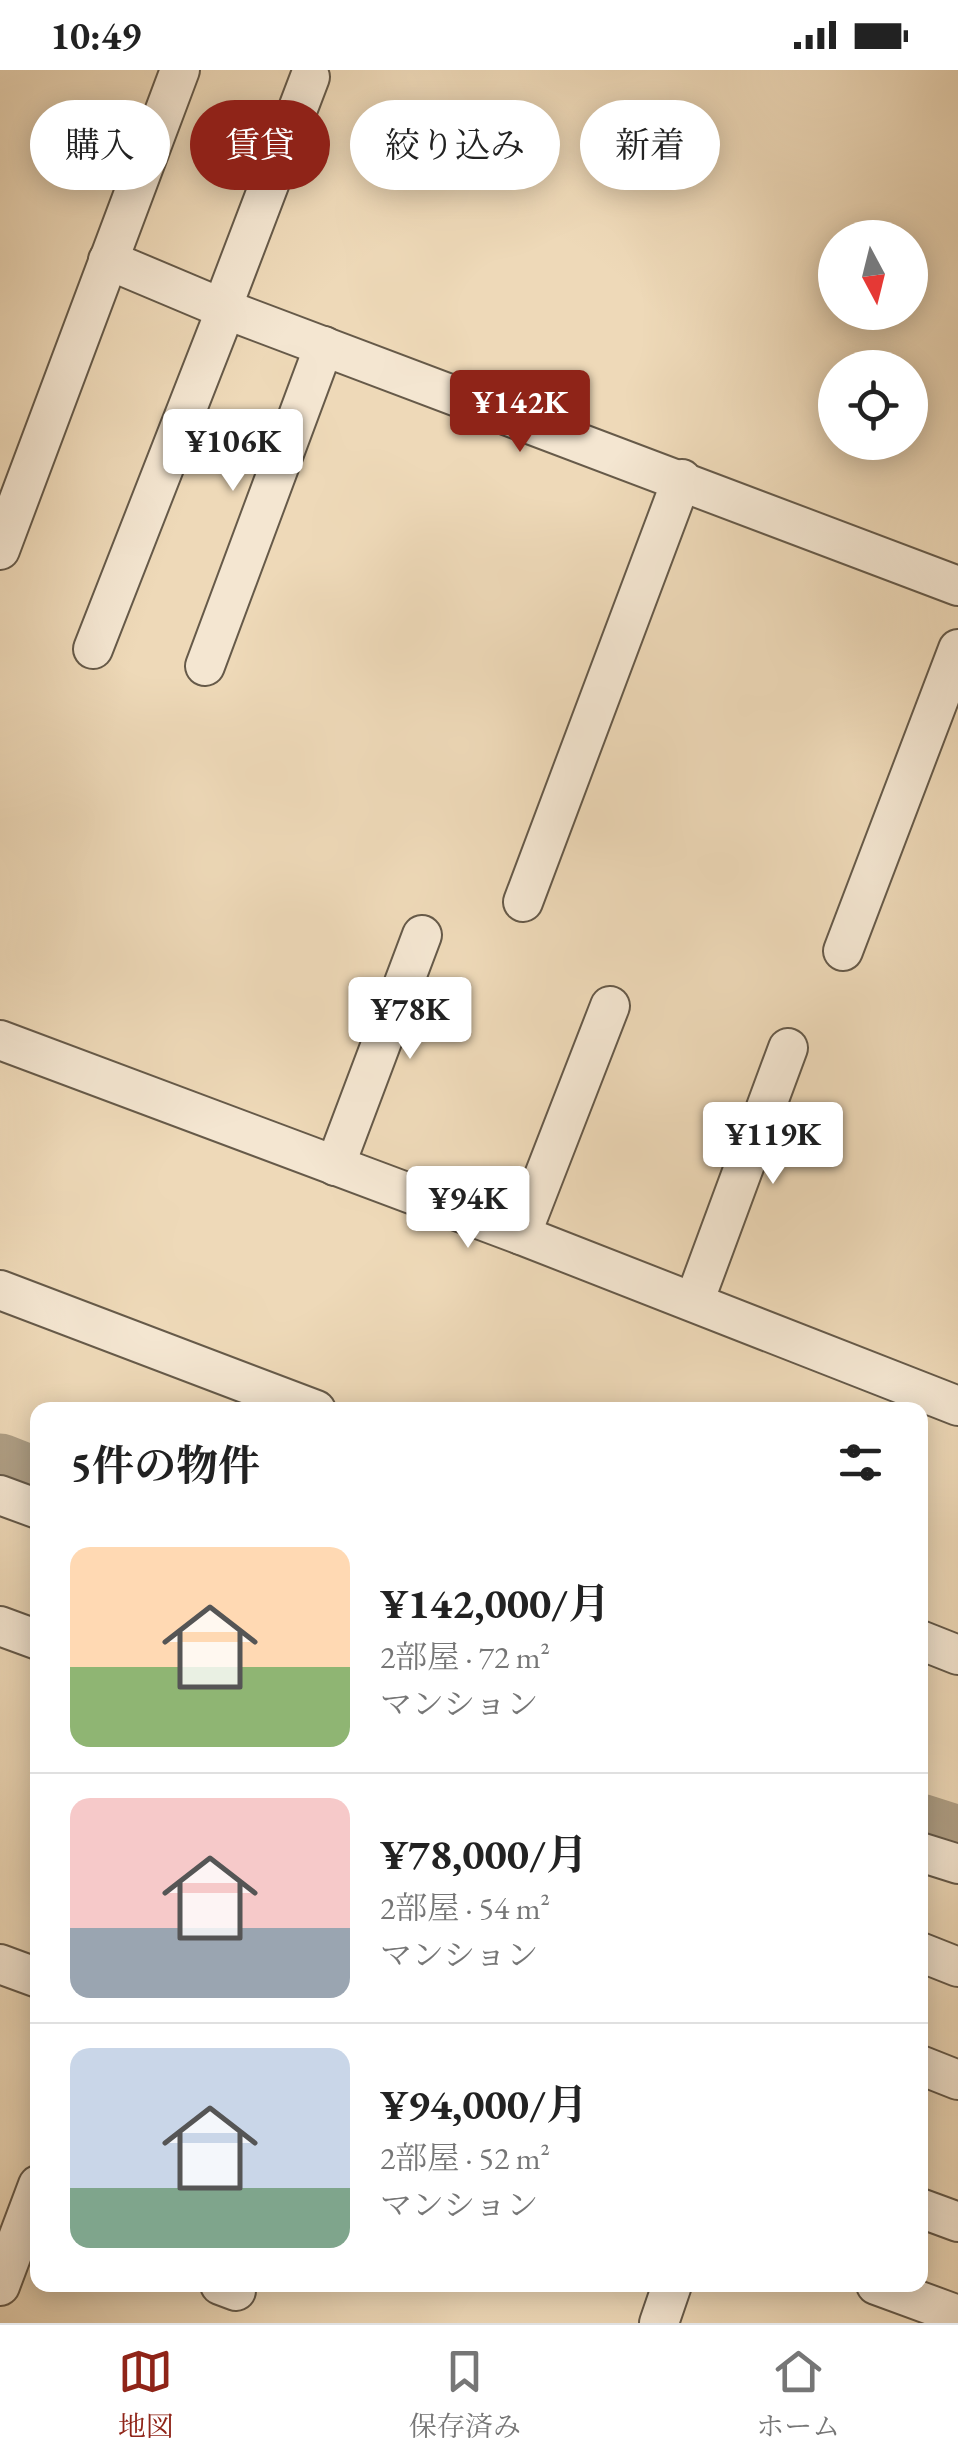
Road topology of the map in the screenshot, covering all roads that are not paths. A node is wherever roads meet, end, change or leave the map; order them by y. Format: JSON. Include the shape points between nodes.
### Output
{"nodes":[{"id":1,"x":180,"y":70,"type":"edge"},
{"id":2,"x":310,"y":77,"type":"dead end"},
{"id":3,"x":108,"y":260,"type":"junction"},
{"id":4,"x":224,"y":308,"type":"junction"},
{"id":5,"x":324,"y":346,"type":"junction"},
{"id":6,"x":682,"y":479,"type":"junction"},
{"id":7,"x":0,"y":550,"type":"edge"},
{"id":8,"x":958,"y":586,"type":"edge"},
{"id":9,"x":92,"y":650,"type":"dead end"},
{"id":10,"x":958,"y":650,"type":"edge"},
{"id":11,"x":205,"y":666,"type":"dead end"},
{"id":12,"x":524,"y":902,"type":"dead end"},
{"id":13,"x":422,"y":935,"type":"dead end"},
{"id":14,"x":844,"y":950,"type":"dead end"},
{"id":15,"x":610,"y":1006,"type":"dead end"},
{"id":16,"x":0,"y":1040,"type":"edge"},
{"id":17,"x":788,"y":1048,"type":"dead end"},
{"id":18,"x":335,"y":1166,"type":"junction"},
{"id":19,"x":522,"y":1235,"type":"junction"},
{"id":20,"x":0,"y":1290,"type":"edge"},
{"id":21,"x":694,"y":1302,"type":"junction"},
{"id":22,"x":295,"y":1402,"type":"edge"},
{"id":23,"x":958,"y":1406,"type":"edge"},
{"id":24,"x":0,"y":1494,"type":"edge"},
{"id":25,"x":30,"y":1507,"type":"edge"},
{"id":26,"x":0,"y":1626,"type":"edge"},
{"id":27,"x":30,"y":1637,"type":"edge"},
{"id":28,"x":928,"y":1855,"type":"edge"},
{"id":29,"x":958,"y":1864,"type":"edge"},
{"id":30,"x":928,"y":1955,"type":"edge"},
{"id":31,"x":0,"y":1964,"type":"edge"},
{"id":32,"x":958,"y":1967,"type":"edge"},
{"id":33,"x":30,"y":1975,"type":"edge"},
{"id":34,"x":928,"y":2067,"type":"edge"},
{"id":35,"x":958,"y":2080,"type":"edge"},
{"id":36,"x":25,"y":2208,"type":"edge"},
{"id":37,"x":928,"y":2211,"type":"edge"},
{"id":38,"x":958,"y":2222,"type":"edge"},
{"id":39,"x":0,"y":2286,"type":"edge"},
{"id":40,"x":670,"y":2292,"type":"edge"},
{"id":41,"x":895,"y":2292,"type":"edge"},
{"id":42,"x":958,"y":2315,"type":"edge"},
{"id":43,"x":659,"y":2323,"type":"edge"}],
"edges":[{"from":1,"to":3,"type":"street"},
{"from":2,"to":4,"type":"street"},
{"from":3,"to":4,"type":"street"},
{"from":3,"to":7,"type":"street"},
{"from":4,"to":5,"type":"street"},
{"from":4,"to":9,"type":"street"},
{"from":5,"to":6,"type":"street"},
{"from":5,"to":11,"type":"street"},
{"from":6,"to":8,"type":"street"},
{"from":6,"to":12,"type":"street"},
{"from":10,"to":14,"type":"street"},
{"from":13,"to":18,"type":"street"},
{"from":15,"to":19,"type":"street"},
{"from":16,"to":18,"type":"street"},
{"from":17,"to":21,"type":"street"},
{"from":18,"to":19,"type":"street"},
{"from":19,"to":21,"type":"street"},
{"from":20,"to":22,"type":"street"},
{"from":21,"to":23,"type":"street"},
{"from":24,"to":25,"type":"street"},
{"from":26,"to":27,"type":"street"},
{"from":28,"to":29,"type":"street"},
{"from":30,"to":32,"type":"street"},
{"from":31,"to":33,"type":"street"},
{"from":34,"to":35,"type":"street"},
{"from":36,"to":39,"type":"street"},
{"from":37,"to":38,"type":"street"},
{"from":40,"to":43,"type":"street"},
{"from":41,"to":42,"type":"street"}]}
